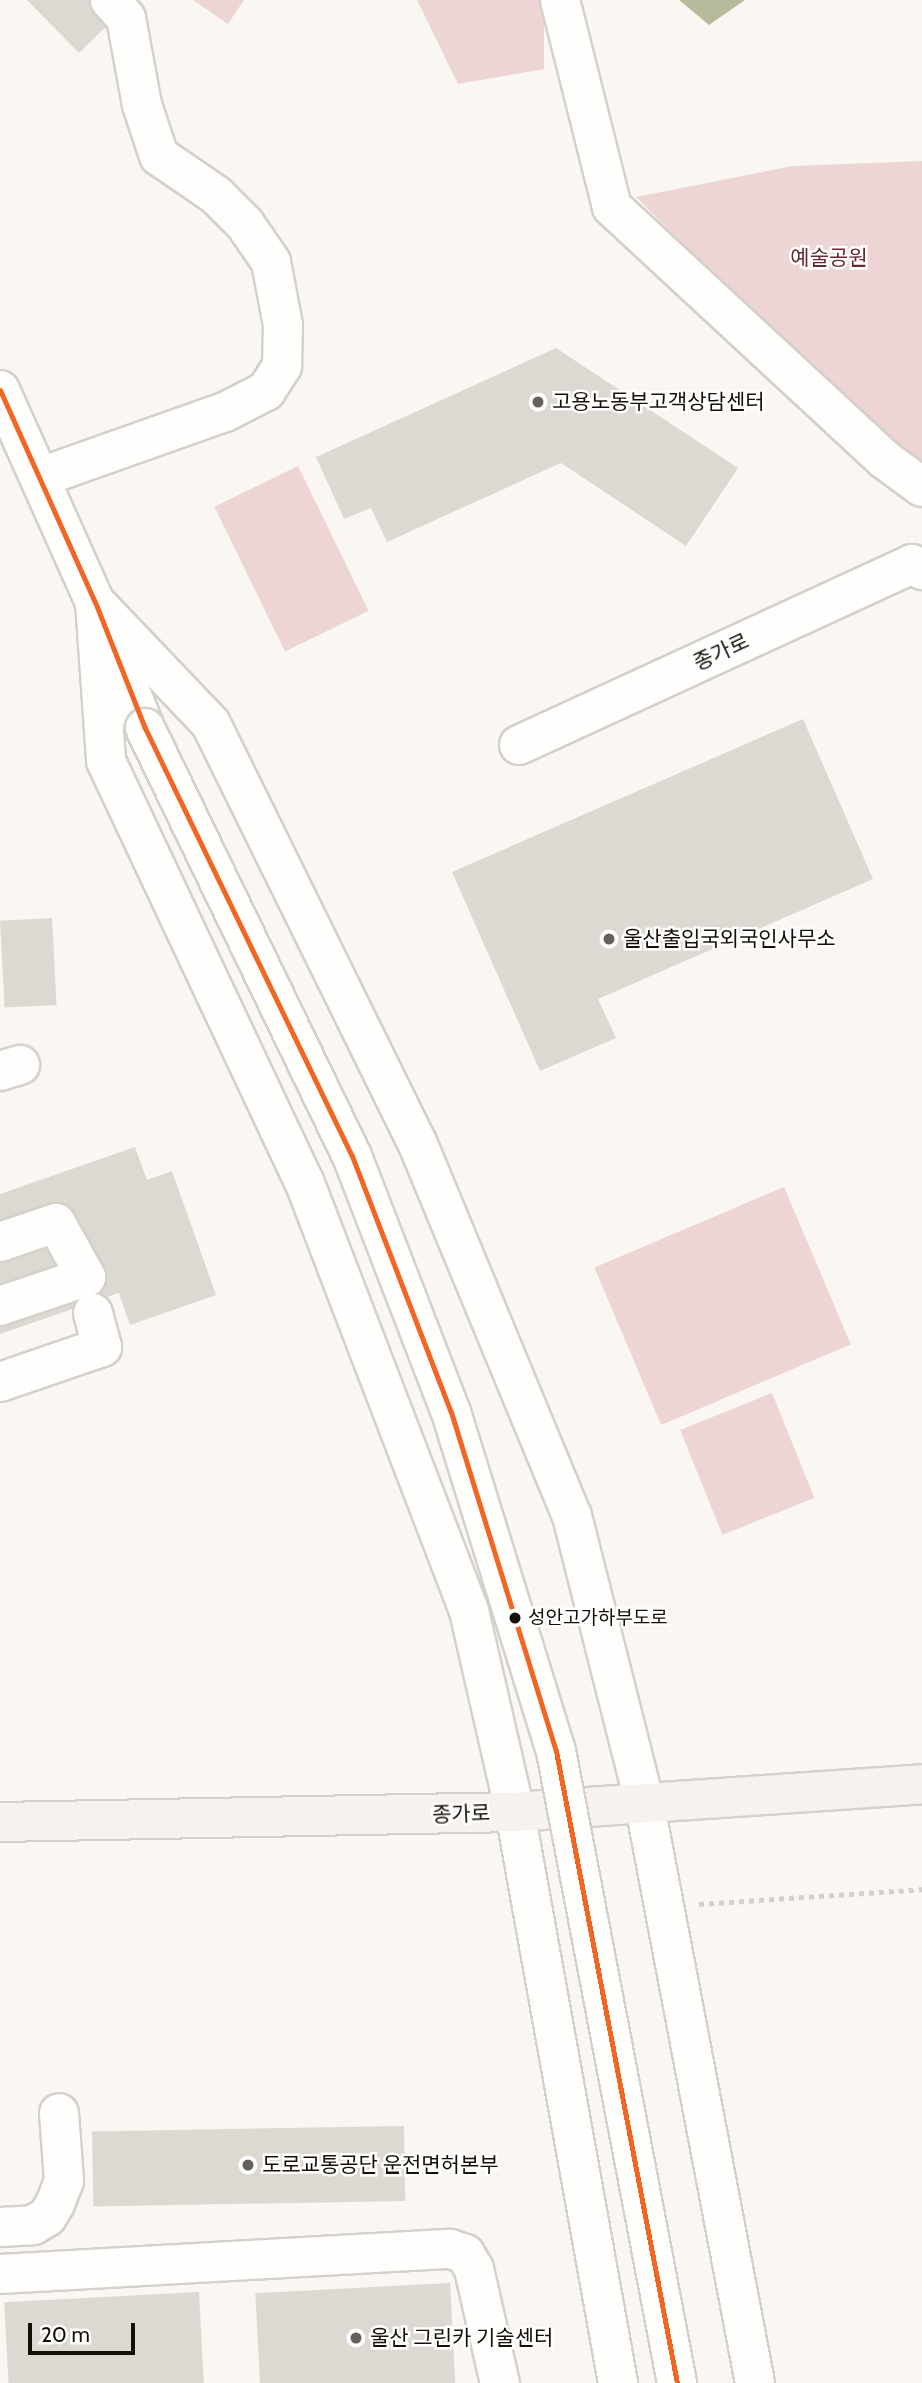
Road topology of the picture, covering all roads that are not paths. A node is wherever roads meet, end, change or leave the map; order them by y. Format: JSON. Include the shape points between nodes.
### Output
{"nodes":[{"id":1,"x":110,"y":0,"type":"edge"},
{"id":2,"x":559,"y":0,"type":"edge"},
{"id":3,"x":0,"y":390,"type":"edge"},
{"id":4,"x":41,"y":477,"type":"junction"},
{"id":5,"x":922,"y":487,"type":"edge"},
{"id":6,"x":922,"y":570,"type":"edge"},
{"id":7,"x":95,"y":602,"type":"junction"},
{"id":8,"x":519,"y":745,"type":"dead end"},
{"id":9,"x":0,"y":1241,"type":"edge"},
{"id":10,"x":0,"y":1306,"type":"edge"},
{"id":11,"x":93,"y":1313,"type":"dead end"},
{"id":12,"x":0,"y":1382,"type":"edge"},
{"id":13,"x":922,"y":1784,"type":"edge"},
{"id":14,"x":643,"y":1801,"type":"junction"},
{"id":15,"x":515,"y":1812,"type":"junction"},
{"id":16,"x":0,"y":1822,"type":"edge"},
{"id":17,"x":59,"y":2113,"type":"dead end"},
{"id":18,"x":0,"y":2227,"type":"edge"},
{"id":19,"x":0,"y":2274,"type":"edge"},
{"id":20,"x":500,"y":2383,"type":"edge"},
{"id":21,"x":618,"y":2383,"type":"edge"},
{"id":22,"x":677,"y":2383,"type":"edge"},
{"id":23,"x":755,"y":2383,"type":"edge"}],
"edges":[{"from":1,"to":4,"type":"street","via":[[126,18],[142,105],[159,156],[216,195],[245,224],[271,262],[283,325],[282,366],[266,391],[227,411]]},
{"from":2,"to":5,"type":"street","via":[[612,207],[884,459]]},
{"from":3,"to":4,"type":"street"},
{"from":4,"to":7,"type":"street"},
{"from":6,"to":8,"type":"street","name":"종가로","via":[[912,564]]},
{"from":7,"to":14,"type":"street","via":[[211,724],[417,1142],[572,1516]]},
{"from":7,"to":15,"type":"street","via":[[106,761],[304,1181],[469,1611]]},
{"from":7,"to":22,"type":"street","bridge":true,"via":[[145,728],[352,1156],[451,1412],[555,1751]]},
{"from":9,"to":10,"type":"street","via":[[56,1223],[86,1277]]},
{"from":11,"to":12,"type":"street","via":[[102,1347]]},
{"from":13,"to":14,"type":"main road","name":"종가로"},
{"from":14,"to":15,"type":"main road","name":"종가로"},
{"from":14,"to":23,"type":"street"},
{"from":15,"to":16,"type":"main road","name":"종가로"},
{"from":15,"to":21,"type":"street"},
{"from":17,"to":18,"type":"street","via":[[64,2181],[55,2204],[47,2217],[33,2225]]},
{"from":19,"to":20,"type":"street","via":[[450,2249],[465,2254],[474,2269]]}]}
